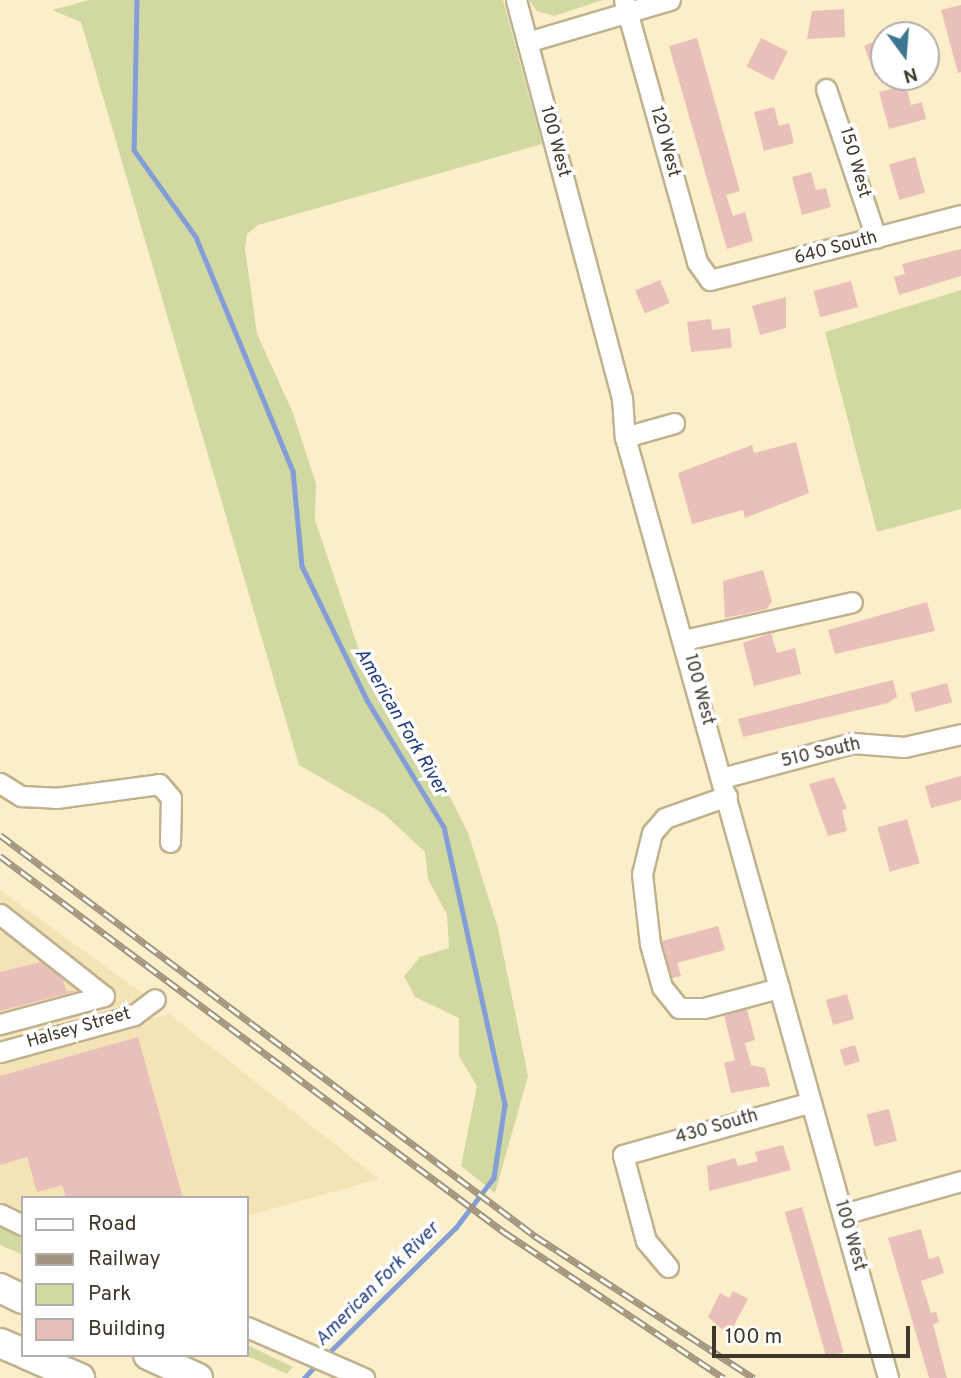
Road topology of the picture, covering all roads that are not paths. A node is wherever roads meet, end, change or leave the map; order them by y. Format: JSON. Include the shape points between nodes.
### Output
{"nodes":[{"id":1,"x":516,"y":0,"type":"edge"},
{"id":2,"x":670,"y":0,"type":"edge"},
{"id":3,"x":626,"y":6,"type":"edge"},
{"id":4,"x":527,"y":42,"type":"junction"},
{"id":5,"x":826,"y":89,"type":"dead end"},
{"id":6,"x":961,"y":215,"type":"edge"},
{"id":7,"x":876,"y":238,"type":"junction"},
{"id":8,"x":710,"y":281,"type":"joint"},
{"id":9,"x":674,"y":423,"type":"dead end"},
{"id":10,"x":625,"y":438,"type":"junction"},
{"id":11,"x":852,"y":602,"type":"dead end"},
{"id":12,"x":684,"y":640,"type":"junction"},
{"id":13,"x":961,"y":734,"type":"edge"},
{"id":14,"x":0,"y":783,"type":"edge"},
{"id":15,"x":724,"y":787,"type":"junction"},
{"id":16,"x":170,"y":842,"type":"dead end"},
{"id":17,"x":0,"y":914,"type":"edge"},
{"id":18,"x":779,"y":988,"type":"junction"},
{"id":19,"x":155,"y":999,"type":"dead end"},
{"id":20,"x":0,"y":1024,"type":"edge"},
{"id":21,"x":0,"y":1052,"type":"edge"},
{"id":22,"x":811,"y":1102,"type":"junction"},
{"id":23,"x":961,"y":1181,"type":"edge"},
{"id":24,"x":0,"y":1214,"type":"edge"},
{"id":25,"x":843,"y":1214,"type":"junction"},
{"id":26,"x":21,"y":1224,"type":"edge"},
{"id":27,"x":668,"y":1267,"type":"dead end"},
{"id":28,"x":0,"y":1288,"type":"edge"},
{"id":29,"x":21,"y":1298,"type":"edge"},
{"id":30,"x":248,"y":1327,"type":"edge"},
{"id":31,"x":0,"y":1343,"type":"edge"},
{"id":32,"x":21,"y":1352,"type":"edge"},
{"id":33,"x":32,"y":1357,"type":"edge"},
{"id":34,"x":152,"y":1357,"type":"edge"},
{"id":35,"x":356,"y":1374,"type":"edge"},
{"id":36,"x":79,"y":1378,"type":"edge"},
{"id":37,"x":198,"y":1378,"type":"edge"},
{"id":38,"x":888,"y":1378,"type":"edge"}],
"edges":[{"from":1,"to":4,"type":"street","name":"100 West"},
{"from":2,"to":3,"type":"street"},
{"from":3,"to":4,"type":"street"},
{"from":3,"to":8,"type":"street","name":"120 West","via":[[697,262]]},
{"from":4,"to":10,"type":"street","name":"100 West","via":[[622,398]]},
{"from":5,"to":7,"type":"street","name":"150 West"},
{"from":6,"to":7,"type":"street","name":"640 South"},
{"from":7,"to":8,"type":"street","name":"640 South"},
{"from":9,"to":10,"type":"street"},
{"from":10,"to":12,"type":"street","name":"100 West"},
{"from":11,"to":12,"type":"street"},
{"from":12,"to":15,"type":"street","name":"100 West"},
{"from":13,"to":15,"type":"street","name":"510 South","via":[[904,747],[853,743]]},
{"from":14,"to":16,"type":"street","via":[[21,796],[56,798],[159,784],[171,798]]},
{"from":15,"to":18,"type":"street","name":"100 West"},
{"from":15,"to":18,"type":"street","name":"510 South","via":[[665,818],[652,833],[642,874],[650,944],[662,987],[679,1008],[704,1008]]},
{"from":17,"to":20,"type":"street","via":[[104,996]]},
{"from":18,"to":22,"type":"street","name":"100 West"},
{"from":19,"to":21,"type":"street","name":"Halsey Street","via":[[134,1015]]},
{"from":22,"to":25,"type":"street","name":"100 West"},
{"from":22,"to":27,"type":"street","name":"430 South","via":[[623,1154],[646,1241]]},
{"from":23,"to":25,"type":"street"},
{"from":24,"to":26,"type":"street"},
{"from":25,"to":38,"type":"street","name":"100 West"},
{"from":28,"to":29,"type":"highway"},
{"from":30,"to":35,"type":"street"},
{"from":31,"to":32,"type":"highway"},
{"from":33,"to":36,"type":"highway"},
{"from":34,"to":37,"type":"highway"}]}
